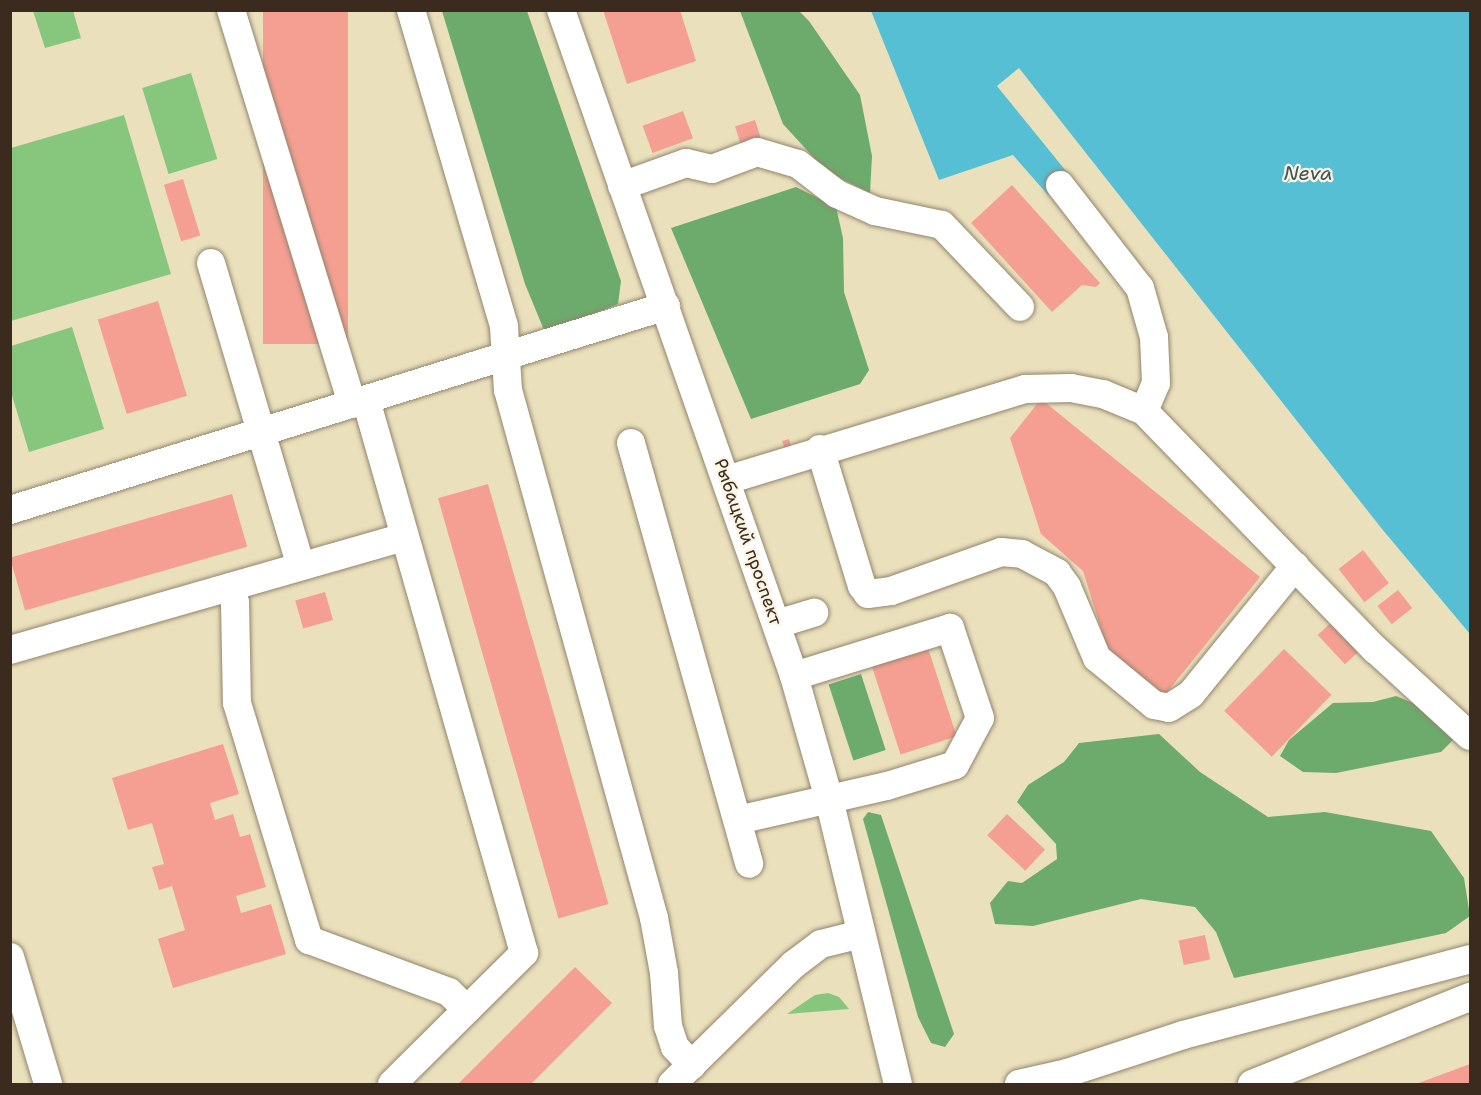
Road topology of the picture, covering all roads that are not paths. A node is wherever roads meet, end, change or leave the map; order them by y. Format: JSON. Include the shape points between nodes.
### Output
{"nodes":[{"id":1,"x":231,"y":10,"type":"edge"},
{"id":2,"x":411,"y":10,"type":"edge"},
{"id":3,"x":561,"y":10,"type":"edge"},
{"id":4,"x":1060,"y":185,"type":"dead end"},
{"id":5,"x":622,"y":186,"type":"junction"},
{"id":6,"x":211,"y":263,"type":"dead end"},
{"id":7,"x":666,"y":306,"type":"junction"},
{"id":8,"x":1020,"y":307,"type":"dead end"},
{"id":9,"x":506,"y":356,"type":"junction"},
{"id":10,"x":359,"y":402,"type":"junction"},
{"id":11,"x":1144,"y":411,"type":"junction"},
{"id":12,"x":263,"y":431,"type":"junction"},
{"id":13,"x":631,"y":443,"type":"dead end"},
{"id":14,"x":820,"y":449,"type":"junction"},
{"id":15,"x":727,"y":480,"type":"junction"},
{"id":16,"x":10,"y":510,"type":"edge"},
{"id":17,"x":404,"y":537,"type":"junction"},
{"id":18,"x":301,"y":566,"type":"junction"},
{"id":19,"x":1295,"y":566,"type":"junction"},
{"id":20,"x":230,"y":586,"type":"junction"},
{"id":21,"x":814,"y":613,"type":"dead end"},
{"id":22,"x":777,"y":624,"type":"junction"},
{"id":23,"x":10,"y":650,"type":"edge"},
{"id":24,"x":794,"y":676,"type":"junction"},
{"id":25,"x":1470,"y":736,"type":"edge"},
{"id":26,"x":830,"y":799,"type":"junction"},
{"id":27,"x":738,"y":820,"type":"junction"},
{"id":28,"x":749,"y":864,"type":"dead end"},
{"id":29,"x":861,"y":934,"type":"junction"},
{"id":30,"x":10,"y":957,"type":"edge"},
{"id":31,"x":1470,"y":958,"type":"edge"},
{"id":32,"x":1470,"y":997,"type":"edge"},
{"id":33,"x":467,"y":1010,"type":"junction"},
{"id":34,"x":692,"y":1065,"type":"junction"},
{"id":35,"x":48,"y":1084,"type":"edge"},
{"id":36,"x":392,"y":1084,"type":"edge"},
{"id":37,"x":672,"y":1084,"type":"edge"},
{"id":38,"x":898,"y":1084,"type":"edge"},
{"id":39,"x":1019,"y":1084,"type":"edge"},
{"id":40,"x":1252,"y":1084,"type":"edge"}],
"edges":[{"from":1,"to":10,"type":"street"},
{"from":2,"to":9,"type":"street","via":[[504,327]]},
{"from":3,"to":5,"type":"street","name":"Рыбацкий проспект"},
{"from":4,"to":11,"type":"street","via":[[1140,288],[1154,337],[1156,383]]},
{"from":5,"to":7,"type":"street","name":"Рыбацкий проспект"},
{"from":5,"to":8,"type":"street","via":[[686,164],[712,169],[758,152],[798,164],[837,194],[875,211],[942,225]]},
{"from":6,"to":12,"type":"street"},
{"from":7,"to":9,"type":"street"},
{"from":7,"to":15,"type":"street","name":"Рыбацкий проспект"},
{"from":9,"to":10,"type":"street"},
{"from":9,"to":34,"type":"street","via":[[508,390],[654,918],[668,1026],[675,1047]]},
{"from":10,"to":12,"type":"street"},
{"from":10,"to":17,"type":"street"},
{"from":11,"to":14,"type":"street","via":[[1103,394],[1071,388],[1025,388]]},
{"from":11,"to":19,"type":"street"},
{"from":12,"to":16,"type":"street"},
{"from":12,"to":18,"type":"street"},
{"from":13,"to":27,"type":"street"},
{"from":14,"to":15,"type":"street"},
{"from":14,"to":19,"type":"street","via":[[862,586],[868,594],[891,591],[1001,552],[1022,554],[1057,573],[1067,586],[1097,658],[1154,705],[1169,708],[1191,694]]},
{"from":15,"to":22,"type":"street","name":"Рыбацкий проспект"},
{"from":17,"to":18,"type":"street"},
{"from":17,"to":33,"type":"street","via":[[524,953]]},
{"from":18,"to":20,"type":"street"},
{"from":19,"to":25,"type":"street","via":[[1376,650]]},
{"from":20,"to":23,"type":"street"},
{"from":20,"to":33,"type":"street","via":[[235,602],[237,703],[309,940],[449,992]]},
{"from":21,"to":22,"type":"street"},
{"from":22,"to":24,"type":"street","name":"Рыбацкий проспект"},
{"from":24,"to":26,"type":"street","name":"Рыбацкий проспект"},
{"from":24,"to":26,"type":"street","via":[[950,628],[980,718],[955,765]]},
{"from":26,"to":27,"type":"street"},
{"from":26,"to":29,"type":"street","name":"Рыбацкий проспект"},
{"from":27,"to":28,"type":"street"},
{"from":29,"to":34,"type":"street","via":[[821,944],[793,965]]},
{"from":29,"to":38,"type":"street","name":"Рыбацкий проспект"},
{"from":30,"to":35,"type":"street"},
{"from":31,"to":39,"type":"street","via":[[1183,1035],[1067,1073]]},
{"from":32,"to":40,"type":"street"},
{"from":33,"to":36,"type":"street"},
{"from":34,"to":37,"type":"street"}]}
